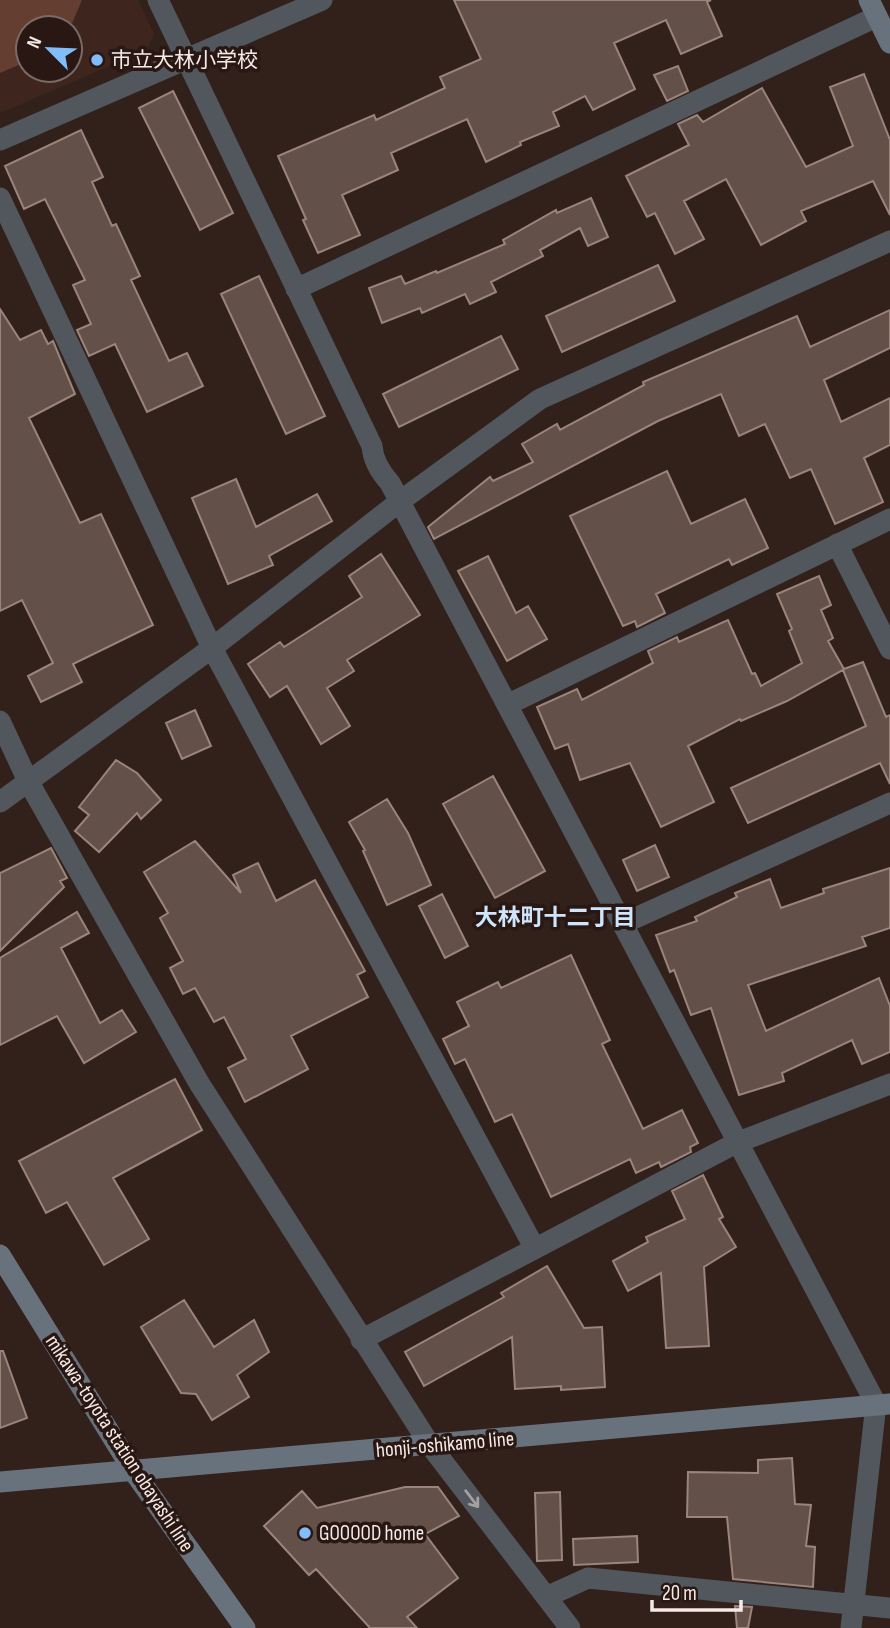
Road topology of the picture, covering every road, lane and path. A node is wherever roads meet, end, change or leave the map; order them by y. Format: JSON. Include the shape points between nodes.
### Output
{"nodes":[{"id":1,"x":158,"y":0,"type":"edge"},
{"id":2,"x":322,"y":0,"type":"edge"},
{"id":3,"x":873,"y":8,"type":"edge"},
{"id":4,"x":890,"y":43,"type":"edge"},
{"id":5,"x":186,"y":58,"type":"junction"},
{"id":6,"x":0,"y":140,"type":"edge"},
{"id":7,"x":0,"y":198,"type":"edge"},
{"id":8,"x":890,"y":241,"type":"edge"},
{"id":9,"x":296,"y":289,"type":"junction"},
{"id":10,"x":399,"y":502,"type":"junction"},
{"id":11,"x":890,"y":519,"type":"edge"},
{"id":12,"x":836,"y":544,"type":"junction"},
{"id":13,"x":212,"y":648,"type":"junction"},
{"id":14,"x":890,"y":649,"type":"edge"},
{"id":15,"x":507,"y":705,"type":"junction"},
{"id":16,"x":0,"y":721,"type":"edge"},
{"id":17,"x":28,"y":781,"type":"junction"},
{"id":18,"x":0,"y":802,"type":"edge"},
{"id":19,"x":890,"y":803,"type":"edge"},
{"id":20,"x":622,"y":924,"type":"junction"},
{"id":21,"x":890,"y":1084,"type":"edge"},
{"id":22,"x":736,"y":1143,"type":"junction"},
{"id":23,"x":534,"y":1247,"type":"junction"},
{"id":24,"x":0,"y":1255,"type":"edge"},
{"id":25,"x":361,"y":1340,"type":"junction"},
{"id":26,"x":883,"y":1404,"type":"edge"},
{"id":27,"x":430,"y":1445,"type":"junction"},
{"id":28,"x":134,"y":1472,"type":"junction"},
{"id":29,"x":0,"y":1482,"type":"edge"},
{"id":30,"x":546,"y":1597,"type":"junction"},
{"id":31,"x":855,"y":1603,"type":"junction"},
{"id":32,"x":890,"y":1608,"type":"edge"},
{"id":33,"x":246,"y":1628,"type":"edge"},
{"id":34,"x":570,"y":1628,"type":"edge"},
{"id":35,"x":851,"y":1628,"type":"edge"}],
"edges":[{"from":1,"to":5,"type":"street"},
{"from":2,"to":5,"type":"street"},
{"from":3,"to":4,"type":"main road"},
{"from":3,"to":9,"type":"street"},
{"from":5,"to":6,"type":"street"},
{"from":5,"to":9,"type":"street"},
{"from":7,"to":13,"type":"street"},
{"from":8,"to":10,"type":"street","via":[[540,399]]},
{"from":9,"to":10,"type":"street"},
{"from":10,"to":13,"type":"street"},
{"from":10,"to":15,"type":"street"},
{"from":11,"to":12,"type":"street"},
{"from":12,"to":14,"type":"street"},
{"from":12,"to":15,"type":"street"},
{"from":13,"to":17,"type":"street"},
{"from":13,"to":23,"type":"street"},
{"from":15,"to":20,"type":"street"},
{"from":16,"to":17,"type":"street"},
{"from":17,"to":18,"type":"street"},
{"from":17,"to":25,"type":"street","via":[[199,1083]]},
{"from":19,"to":20,"type":"street"},
{"from":20,"to":22,"type":"street"},
{"from":21,"to":22,"type":"street"},
{"from":22,"to":23,"type":"street"},
{"from":22,"to":26,"type":"street"},
{"from":23,"to":25,"type":"street"},
{"from":24,"to":28,"type":"main road","name":"mikawa-toyota station obayashi line"},
{"from":25,"to":27,"type":"street"},
{"from":26,"to":27,"type":"main road","name":"honji-oshikamo line"},
{"from":26,"to":31,"type":"street"},
{"from":27,"to":28,"type":"main road","name":"honji-oshikamo line"},
{"from":27,"to":30,"type":"street","one_way":true},
{"from":28,"to":29,"type":"main road","name":"honji-oshikamo line"},
{"from":28,"to":33,"type":"main road","name":"mikawa-toyota station obayashi line"},
{"from":30,"to":31,"type":"street","via":[[588,1578]]},
{"from":30,"to":34,"type":"street"},
{"from":31,"to":32,"type":"street"},
{"from":31,"to":35,"type":"street"}]}
